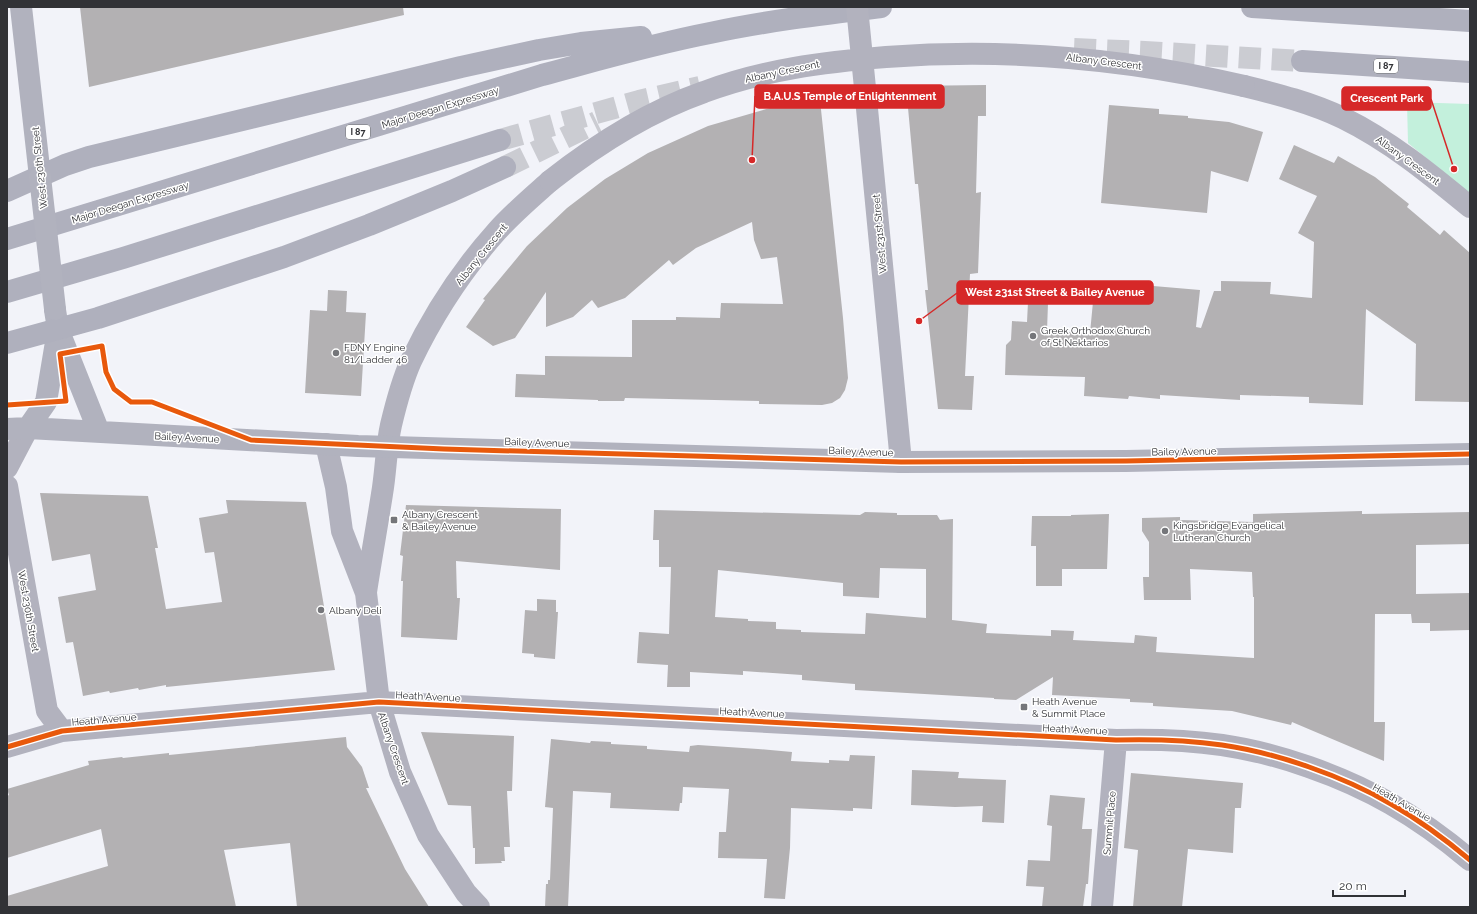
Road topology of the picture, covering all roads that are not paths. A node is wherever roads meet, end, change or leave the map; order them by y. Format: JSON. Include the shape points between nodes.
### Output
{"nodes":[{"id":1,"x":22,"y":7,"type":"edge"},
{"id":2,"x":858,"y":7,"type":"edge"},
{"id":3,"x":881,"y":7,"type":"edge"},
{"id":4,"x":1252,"y":7,"type":"edge"},
{"id":5,"x":1470,"y":21,"type":"edge"},
{"id":6,"x":710,"y":32,"type":"junction"},
{"id":7,"x":863,"y":59,"type":"junction"},
{"id":8,"x":1302,"y":61,"type":"tunnel mouth"},
{"id":9,"x":1470,"y":72,"type":"edge"},
{"id":10,"x":500,"y":140,"type":"tunnel mouth"},
{"id":11,"x":505,"y":167,"type":"tunnel mouth"},
{"id":12,"x":40,"y":177,"type":"junction"},
{"id":13,"x":7,"y":191,"type":"edge"},
{"id":14,"x":1470,"y":207,"type":"edge"},
{"id":15,"x":7,"y":239,"type":"edge"},
{"id":16,"x":7,"y":292,"type":"edge"},
{"id":17,"x":56,"y":319,"type":"junction"},
{"id":18,"x":7,"y":343,"type":"edge"},
{"id":19,"x":28,"y":428,"type":"junction"},
{"id":20,"x":7,"y":429,"type":"edge"},
{"id":21,"x":99,"y":432,"type":"junction"},
{"id":22,"x":326,"y":444,"type":"junction"},
{"id":23,"x":388,"y":447,"type":"junction"},
{"id":24,"x":1470,"y":454,"type":"edge"},
{"id":25,"x":901,"y":462,"type":"junction"},
{"id":26,"x":7,"y":468,"type":"edge"},
{"id":27,"x":7,"y":486,"type":"edge"},
{"id":28,"x":366,"y":593,"type":"junction"},
{"id":29,"x":379,"y":702,"type":"junction"},
{"id":30,"x":62,"y":732,"type":"junction"},
{"id":31,"x":1116,"y":740,"type":"junction"},
{"id":32,"x":7,"y":747,"type":"edge"},
{"id":33,"x":1470,"y":860,"type":"edge"},
{"id":34,"x":479,"y":907,"type":"edge"},
{"id":35,"x":1102,"y":907,"type":"edge"}],
"edges":[{"from":1,"to":12,"type":"main road","name":"West 230th Street"},
{"from":2,"to":7,"type":"street","name":"West 231st Street","bridge":true},
{"from":3,"to":6,"type":"highway","name":"Major Deegan Expressway","number":"I 87","via":[[798,17]]},
{"from":4,"to":5,"type":"highway"},
{"from":6,"to":12,"type":"highway","via":[[581,43],[539,50],[89,157],[64,165]]},
{"from":6,"to":15,"type":"highway","name":"Major Deegan Expressway","number":"I 87","via":[[542,75]]},
{"from":7,"to":14,"type":"street","name":"Albany Crescent","bridge":true,"via":[[943,54],[1051,55],[1167,69],[1269,92],[1318,108],[1367,131],[1418,165]]},
{"from":7,"to":23,"type":"street","name":"Albany Crescent","bridge":true,"via":[[813,64],[764,74],[703,92],[639,120],[580,157],[550,180],[497,231],[443,304],[408,368],[396,407]]},
{"from":7,"to":25,"type":"street","name":"West 231st Street","bridge":true},
{"from":8,"to":9,"type":"highway","number":"I 87"},
{"from":10,"to":16,"type":"highway","via":[[131,256]]},
{"from":11,"to":17,"type":"highway","via":[[338,238],[232,275],[98,318]]},
{"from":12,"to":13,"type":"highway"},
{"from":12,"to":17,"type":"main road","name":"West 230th Street","bridge":true},
{"from":17,"to":18,"type":"highway"},
{"from":17,"to":19,"type":"main road","name":"West 230th Street","via":[[46,402]]},
{"from":17,"to":21,"type":"main road","name":"West 230th Street"},
{"from":19,"to":20,"type":"main road","name":"Bailey Avenue"},
{"from":19,"to":21,"type":"main road","name":"Bailey Avenue"},
{"from":19,"to":26,"type":"street","name":"West 230th Street"},
{"from":21,"to":22,"type":"main road","name":"Bailey Avenue"},
{"from":22,"to":23,"type":"main road","name":"Bailey Avenue"},
{"from":22,"to":28,"type":"street","name":"Albany Crescent","via":[[336,487],[342,531]]},
{"from":23,"to":25,"type":"main road","name":"Bailey Avenue"},
{"from":23,"to":28,"type":"street","name":"Albany Crescent"},
{"from":24,"to":25,"type":"main road","name":"Bailey Avenue","via":[[1126,462]]},
{"from":27,"to":30,"type":"street","name":"West 230th Street","via":[[47,711]]},
{"from":28,"to":29,"type":"street","name":"Albany Crescent"},
{"from":29,"to":30,"type":"street","name":"Heath Avenue"},
{"from":29,"to":31,"type":"street","name":"Heath Avenue"},
{"from":29,"to":34,"type":"street","name":"Albany Crescent","via":[[400,772],[428,835],[466,893]]},
{"from":30,"to":32,"type":"street","name":"Heath Avenue"},
{"from":31,"to":33,"type":"street","name":"Heath Avenue","via":[[1166,739],[1223,745],[1284,759],[1343,780],[1390,804],[1438,834]]},
{"from":31,"to":35,"type":"street","name":"Summit Place"}]}
